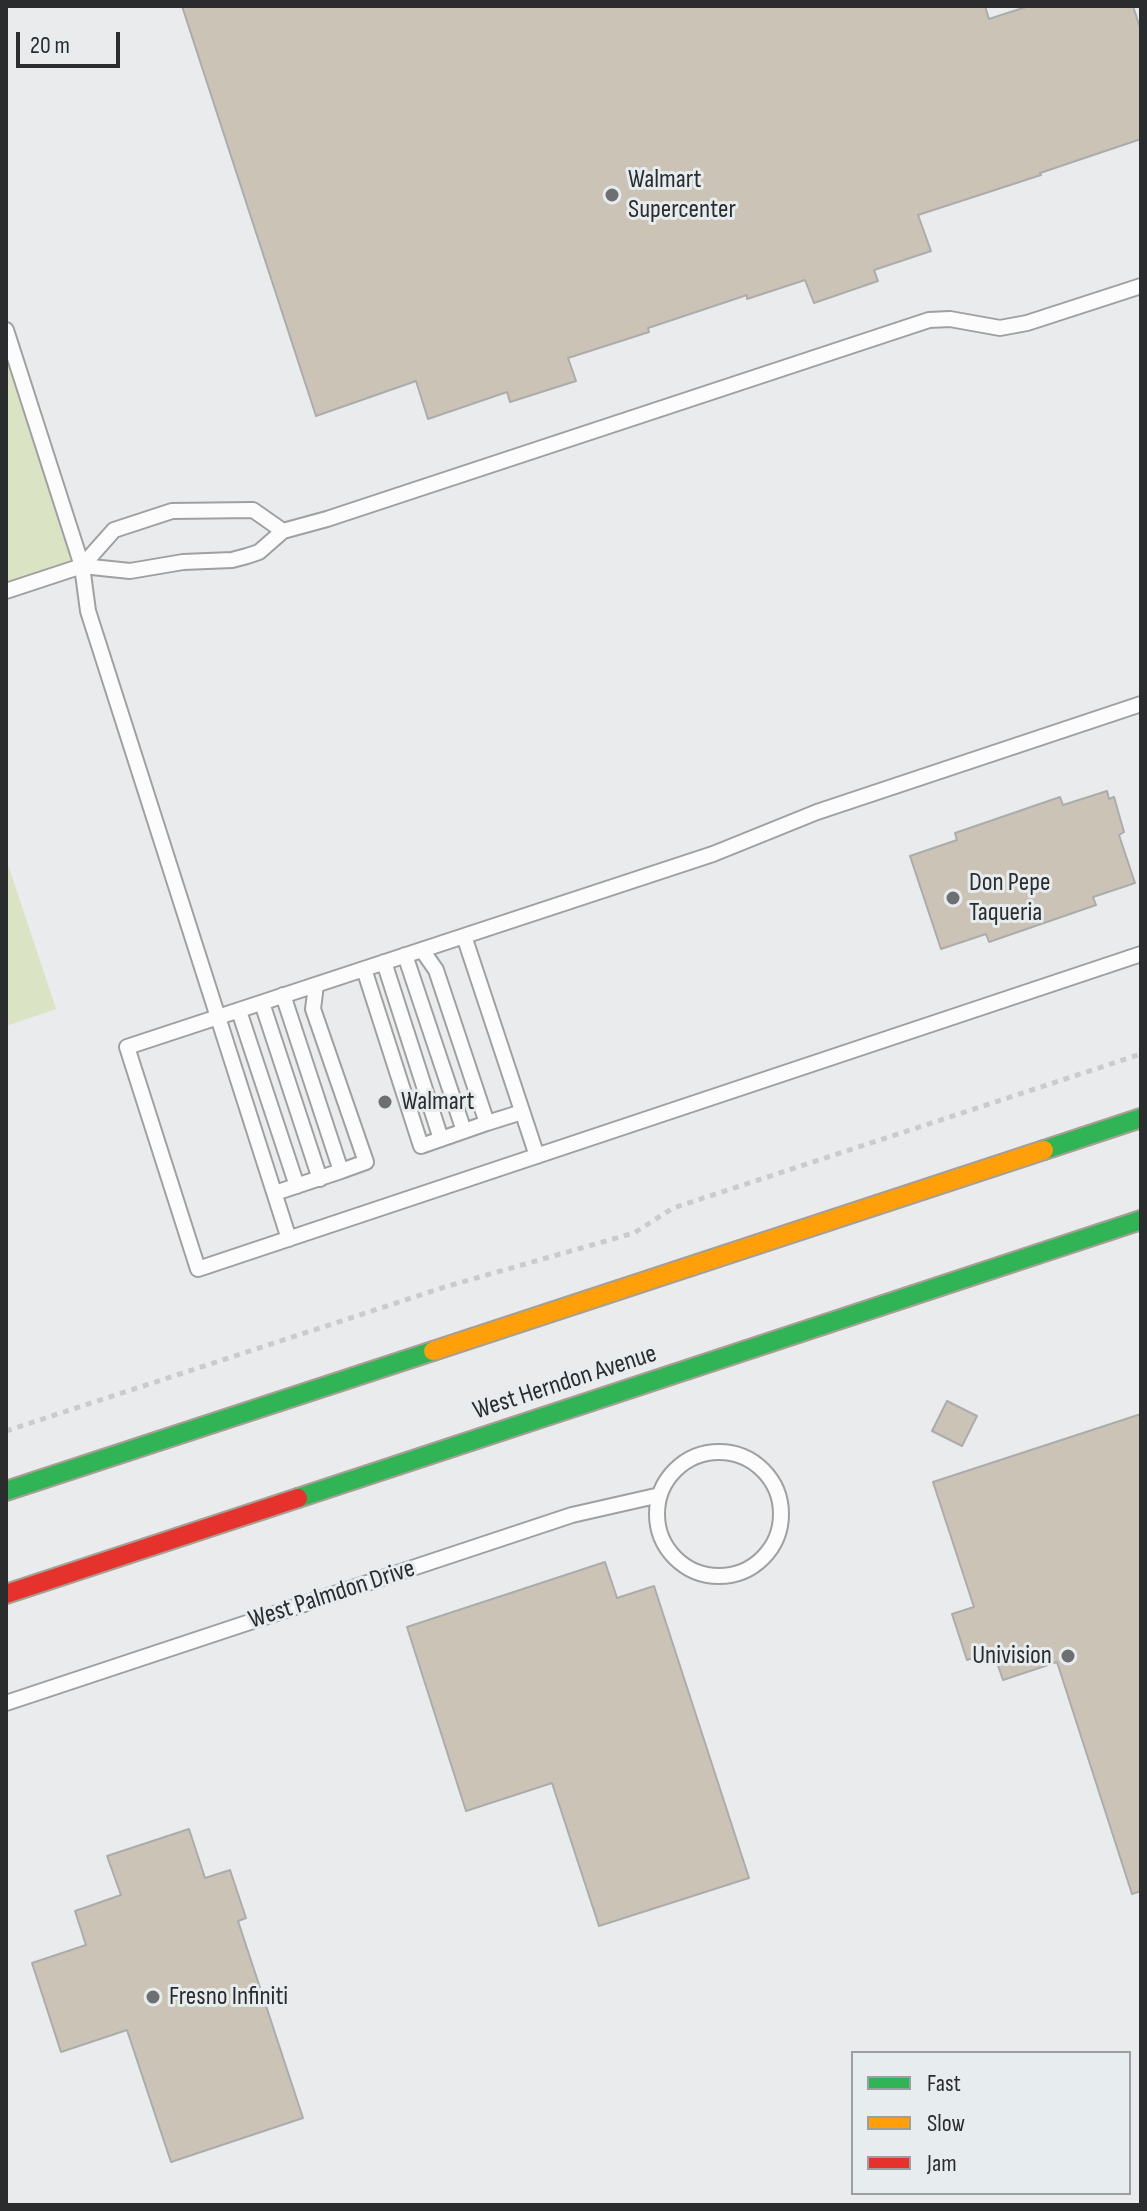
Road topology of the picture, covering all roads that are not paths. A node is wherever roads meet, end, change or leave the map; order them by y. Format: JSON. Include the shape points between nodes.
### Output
{"nodes":[{"id":1,"x":1141,"y":286,"type":"edge"},
{"id":2,"x":6,"y":330,"type":"edge"},
{"id":3,"x":283,"y":531,"type":"junction"},
{"id":4,"x":82,"y":566,"type":"junction"},
{"id":5,"x":6,"y":591,"type":"edge"},
{"id":6,"x":1141,"y":704,"type":"edge"},
{"id":7,"x":464,"y":936,"type":"junction"},
{"id":8,"x":422,"y":950,"type":"junction"},
{"id":9,"x":1141,"y":954,"type":"edge"},
{"id":10,"x":405,"y":955,"type":"junction"},
{"id":11,"x":384,"y":962,"type":"junction"},
{"id":12,"x":364,"y":969,"type":"junction"},
{"id":13,"x":316,"y":985,"type":"junction"},
{"id":14,"x":283,"y":995,"type":"junction"},
{"id":15,"x":262,"y":1003,"type":"junction"},
{"id":16,"x":239,"y":1011,"type":"junction"},
{"id":17,"x":217,"y":1018,"type":"junction"},
{"id":18,"x":522,"y":1112,"type":"junction"},
{"id":19,"x":1141,"y":1118,"type":"edge"},
{"id":20,"x":487,"y":1123,"type":"junction"},
{"id":21,"x":464,"y":1131,"type":"junction"},
{"id":22,"x":441,"y":1139,"type":"junction"},
{"id":23,"x":537,"y":1156,"type":"junction"},
{"id":24,"x":341,"y":1171,"type":"junction"},
{"id":25,"x":320,"y":1179,"type":"junction"},
{"id":26,"x":297,"y":1186,"type":"junction"},
{"id":27,"x":275,"y":1193,"type":"junction"},
{"id":28,"x":1141,"y":1220,"type":"edge"},
{"id":29,"x":289,"y":1239,"type":"junction"},
{"id":30,"x":6,"y":1491,"type":"edge"},
{"id":31,"x":660,"y":1495,"type":"junction"},
{"id":32,"x":6,"y":1594,"type":"edge"},
{"id":33,"x":6,"y":1703,"type":"edge"}],
"edges":[{"from":1,"to":3,"type":"lane","via":[[1000,328],[929,320]]},
{"from":2,"to":4,"type":"lane"},
{"from":3,"to":4,"type":"lane","via":[[259,552],[232,560],[130,571]]},
{"from":3,"to":4,"type":"lane","via":[[253,510],[172,511],[114,530]]},
{"from":4,"to":5,"type":"lane"},
{"from":4,"to":17,"type":"lane","via":[[88,611]]},
{"from":6,"to":7,"type":"lane"},
{"from":7,"to":8,"type":"lane"},
{"from":7,"to":18,"type":"lane"},
{"from":8,"to":10,"type":"lane"},
{"from":8,"to":20,"type":"lane","via":[[436,970]]},
{"from":9,"to":23,"type":"lane"},
{"from":10,"to":11,"type":"lane"},
{"from":10,"to":21,"type":"lane"},
{"from":11,"to":12,"type":"lane"},
{"from":11,"to":22,"type":"lane"},
{"from":12,"to":13,"type":"lane"},
{"from":12,"to":22,"type":"lane","via":[[421,1146]]},
{"from":13,"to":14,"type":"lane"},
{"from":13,"to":24,"type":"lane","via":[[313,1009],[366,1162]]},
{"from":14,"to":15,"type":"lane"},
{"from":14,"to":24,"type":"lane"},
{"from":15,"to":16,"type":"lane"},
{"from":15,"to":25,"type":"lane"},
{"from":16,"to":17,"type":"lane"},
{"from":16,"to":26,"type":"lane"},
{"from":17,"to":27,"type":"lane"},
{"from":17,"to":29,"type":"lane","via":[[127,1047],[198,1269]]},
{"from":18,"to":20,"type":"lane"},
{"from":18,"to":23,"type":"lane"},
{"from":19,"to":30,"type":"main road"},
{"from":20,"to":21,"type":"lane"},
{"from":21,"to":22,"type":"lane"},
{"from":23,"to":29,"type":"lane"},
{"from":24,"to":25,"type":"lane"},
{"from":25,"to":26,"type":"lane"},
{"from":26,"to":27,"type":"lane"},
{"from":27,"to":29,"type":"lane"},
{"from":28,"to":32,"type":"main road","name":"West Herndon Avenue"},
{"from":31,"to":31,"type":"lane","via":[[657,1514],[670,1553],[704,1574],[742,1572],[758,1563],[779,1533],[782,1511],[766,1472],[728,1452],[686,1461]]},
{"from":31,"to":33,"type":"lane","name":"West Palmdon Drive","via":[[572,1515]]}]}
